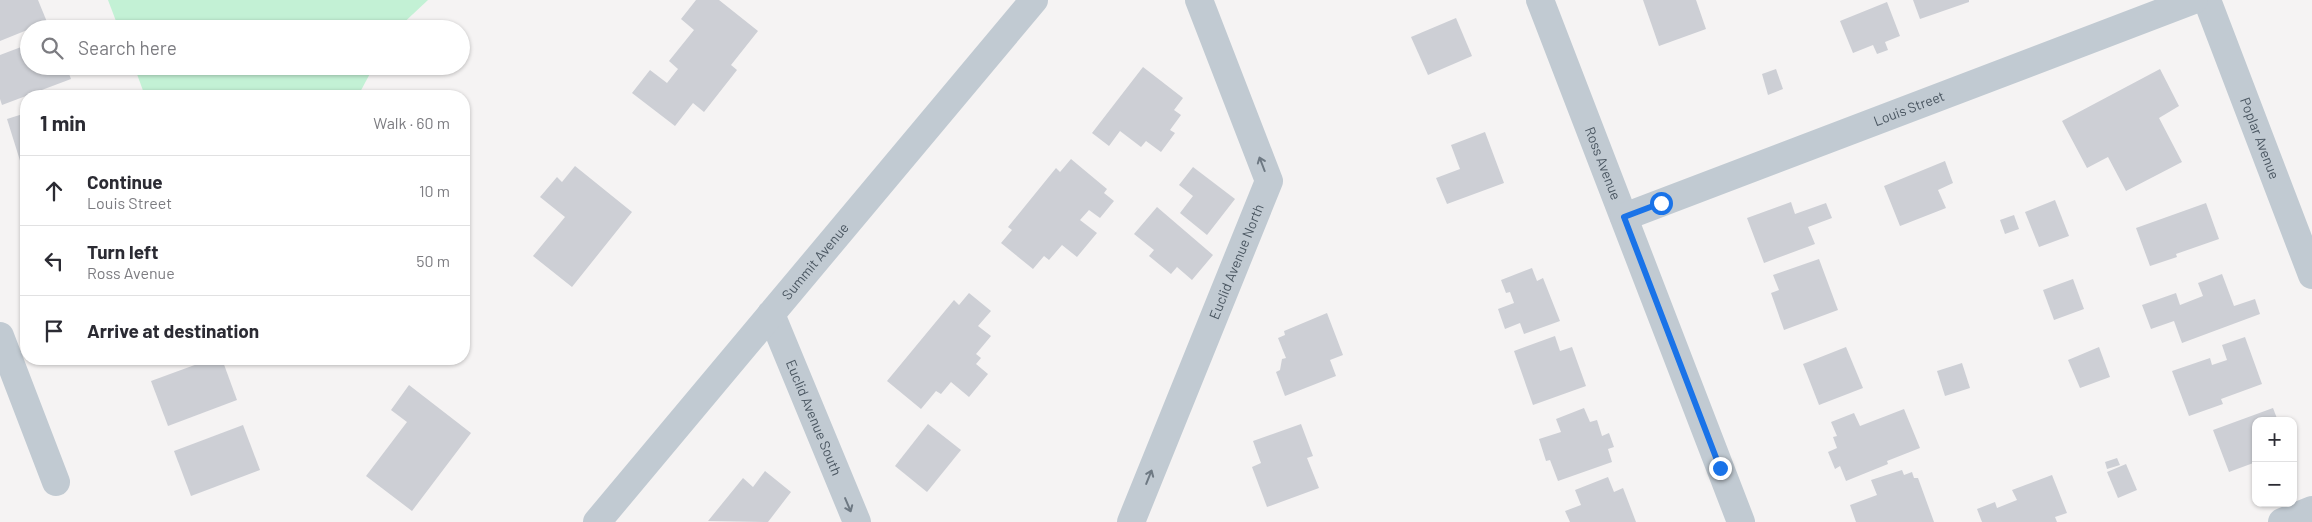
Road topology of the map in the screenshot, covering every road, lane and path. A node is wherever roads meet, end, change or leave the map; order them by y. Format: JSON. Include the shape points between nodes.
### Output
{"nodes":[{"id":1,"x":1034,"y":0,"type":"edge"},
{"id":2,"x":1199,"y":0,"type":"edge"},
{"id":3,"x":1540,"y":0,"type":"edge"},
{"id":4,"x":2194,"y":0,"type":"edge"},
{"id":5,"x":2207,"y":0,"type":"edge"},
{"id":6,"x":1624,"y":217,"type":"junction"},
{"id":7,"x":2312,"y":274,"type":"edge"},
{"id":8,"x":771,"y":314,"type":"junction"},
{"id":9,"x":0,"y":336,"type":"edge"},
{"id":10,"x":56,"y":482,"type":"dead end"},
{"id":11,"x":2312,"y":510,"type":"edge"},
{"id":12,"x":597,"y":522,"type":"edge"},
{"id":13,"x":857,"y":522,"type":"edge"},
{"id":14,"x":1131,"y":522,"type":"edge"},
{"id":15,"x":1741,"y":522,"type":"edge"},
{"id":16,"x":2282,"y":522,"type":"edge"}],
"edges":[{"from":1,"to":8,"type":"street","name":"Summit Avenue"},
{"from":14,"to":2,"type":"street","name":"Euclid Avenue North","one_way":true,"via":[[1269,181]]},
{"from":3,"to":6,"type":"street","name":"Ross Avenue"},
{"from":4,"to":6,"type":"street","name":"Louis Street"},
{"from":5,"to":7,"type":"street","name":"Poplar Avenue"},
{"from":6,"to":15,"type":"street","name":"Ross Avenue"},
{"from":8,"to":12,"type":"street","name":"Summit Avenue"},
{"from":8,"to":13,"type":"street","name":"Euclid Avenue South","one_way":true},
{"from":9,"to":10,"type":"street"},
{"from":11,"to":16,"type":"street"}]}
